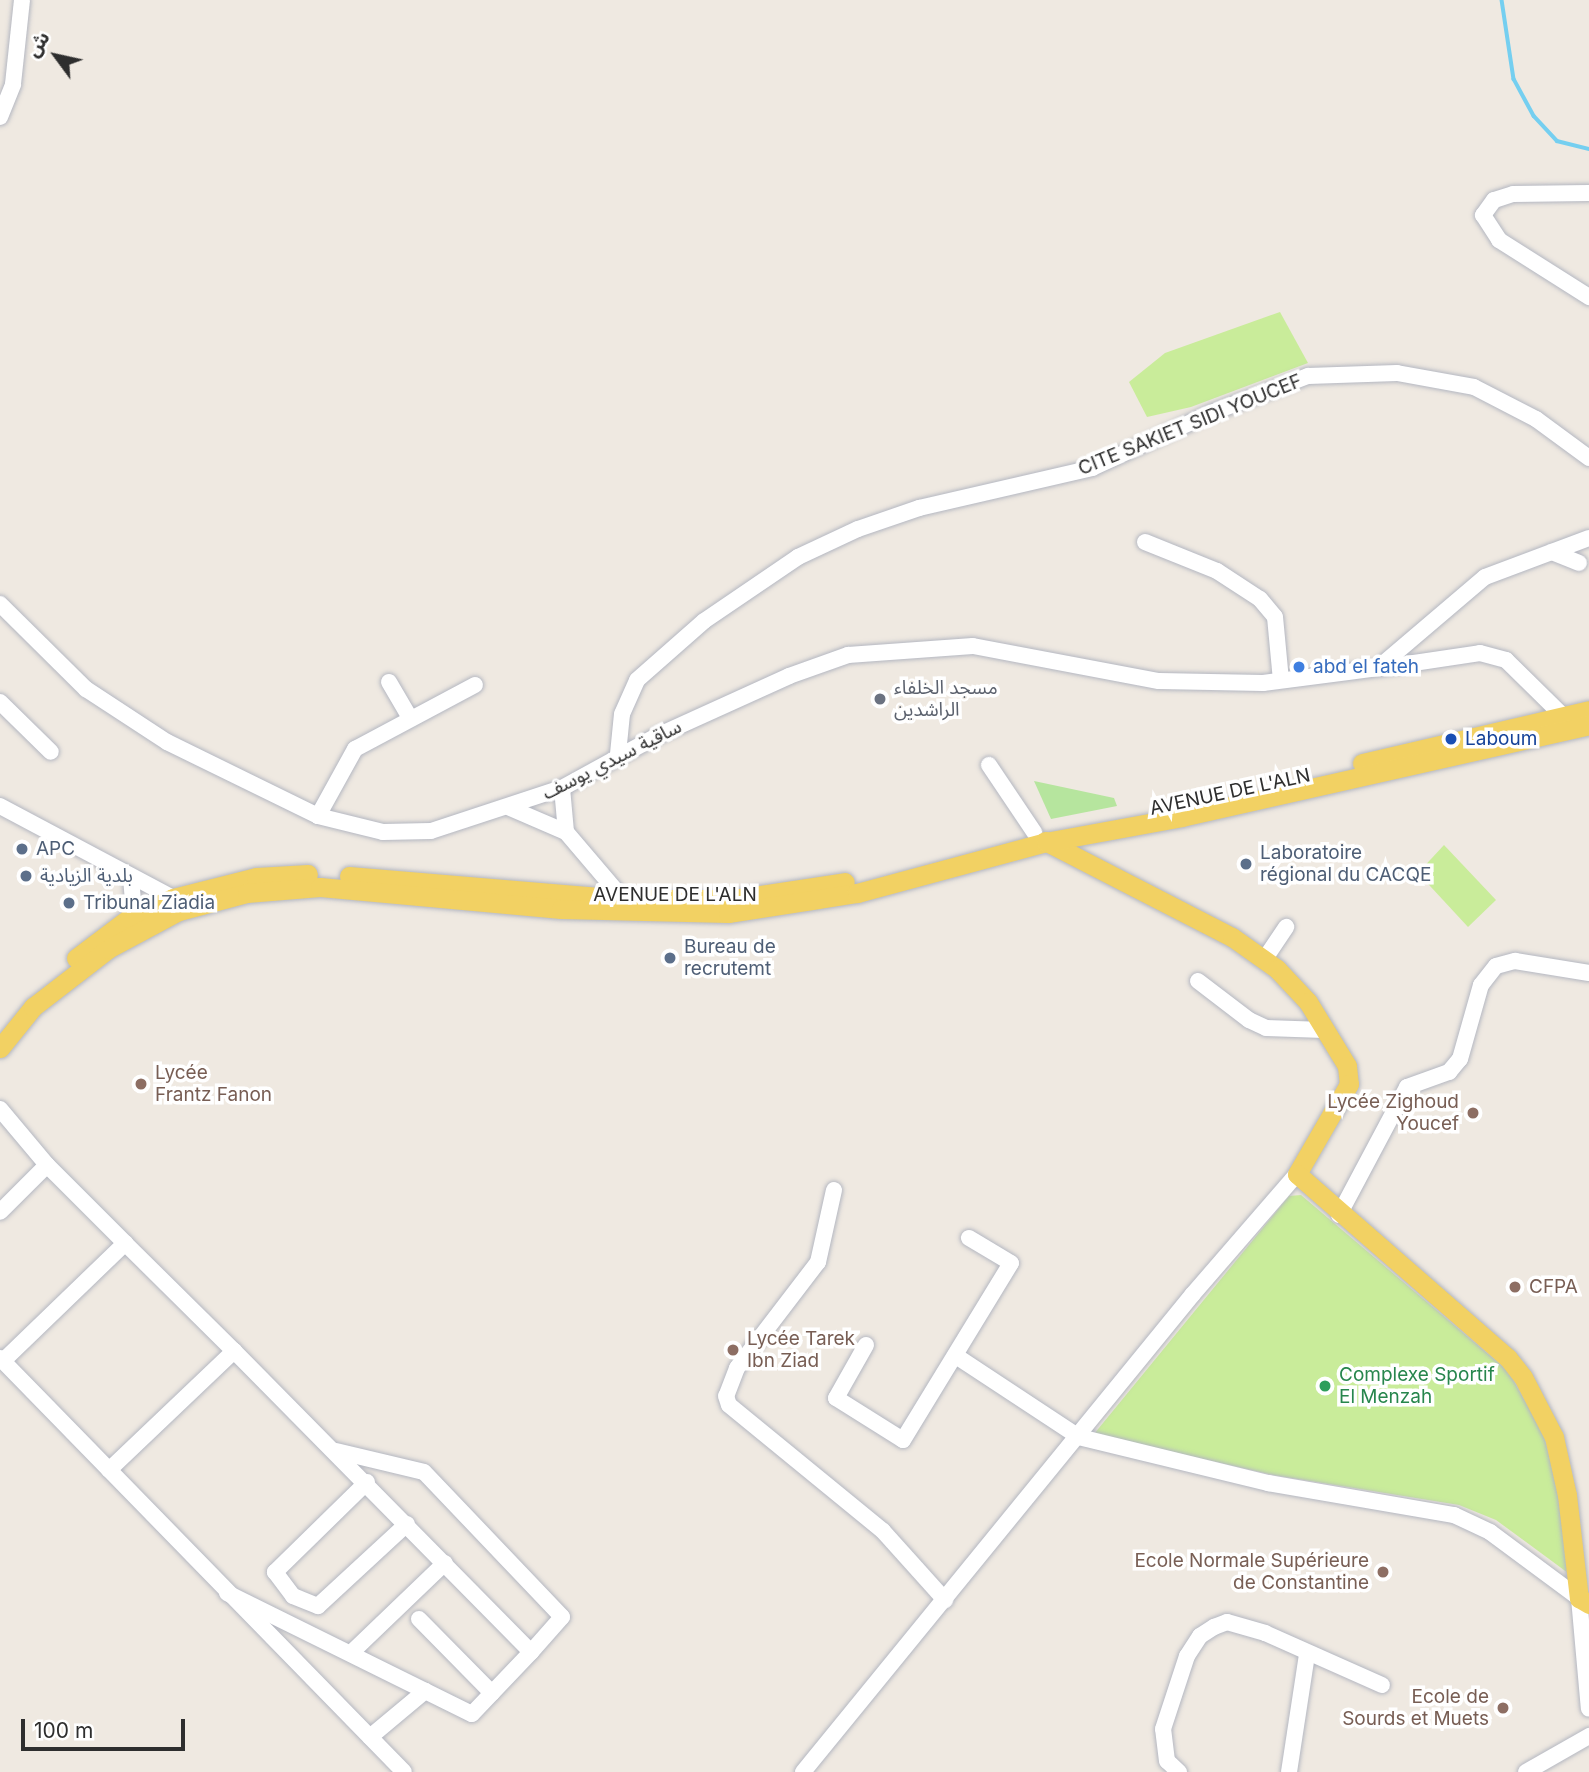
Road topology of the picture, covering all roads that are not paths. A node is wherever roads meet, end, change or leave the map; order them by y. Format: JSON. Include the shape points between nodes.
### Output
{"nodes":[{"id":1,"x":22,"y":0,"type":"edge"},
{"id":2,"x":8,"y":71,"type":"edge"},
{"id":3,"x":0,"y":117,"type":"edge"},
{"id":4,"x":1589,"y":194,"type":"edge"},
{"id":5,"x":1589,"y":297,"type":"edge"},
{"id":6,"x":1589,"y":458,"type":"edge"},
{"id":7,"x":1589,"y":538,"type":"edge"},
{"id":8,"x":1145,"y":542,"type":"dead end"},
{"id":9,"x":1552,"y":552,"type":"junction"},
{"id":10,"x":1579,"y":563,"type":"dead end"},
{"id":11,"x":0,"y":604,"type":"edge"},
{"id":12,"x":1377,"y":668,"type":"junction"},
{"id":13,"x":1282,"y":680,"type":"junction"},
{"id":14,"x":389,"y":682,"type":"dead end"},
{"id":15,"x":475,"y":685,"type":"dead end"},
{"id":16,"x":0,"y":702,"type":"edge"},
{"id":17,"x":1589,"y":710,"type":"edge"},
{"id":18,"x":410,"y":718,"type":"junction"},
{"id":19,"x":1563,"y":721,"type":"junction"},
{"id":20,"x":1589,"y":725,"type":"edge"},
{"id":21,"x":51,"y":752,"type":"dead end"},
{"id":22,"x":618,"y":754,"type":"junction"},
{"id":23,"x":989,"y":765,"type":"dead end"},
{"id":24,"x":562,"y":788,"type":"junction"},
{"id":25,"x":0,"y":806,"type":"edge"},
{"id":26,"x":510,"y":808,"type":"junction"},
{"id":27,"x":318,"y":816,"type":"junction"},
{"id":28,"x":566,"y":832,"type":"junction"},
{"id":29,"x":1040,"y":837,"type":"junction"},
{"id":30,"x":131,"y":878,"type":"junction"},
{"id":31,"x":176,"y":905,"type":"junction"},
{"id":32,"x":623,"y":905,"type":"junction"},
{"id":33,"x":135,"y":924,"type":"junction"},
{"id":34,"x":1286,"y":927,"type":"dead end"},
{"id":35,"x":1264,"y":960,"type":"junction"},
{"id":36,"x":1589,"y":973,"type":"edge"},
{"id":37,"x":1198,"y":981,"type":"dead end"},
{"id":38,"x":0,"y":1030,"type":"edge"},
{"id":39,"x":1324,"y":1030,"type":"junction"},
{"id":40,"x":0,"y":1048,"type":"edge"},
{"id":41,"x":0,"y":1109,"type":"edge"},
{"id":42,"x":47,"y":1165,"type":"junction"},
{"id":43,"x":1297,"y":1174,"type":"junction"},
{"id":44,"x":834,"y":1190,"type":"dead end"},
{"id":45,"x":0,"y":1212,"type":"edge"},
{"id":46,"x":1339,"y":1215,"type":"junction"},
{"id":47,"x":969,"y":1238,"type":"dead end"},
{"id":48,"x":125,"y":1243,"type":"junction"},
{"id":49,"x":866,"y":1345,"type":"dead end"},
{"id":50,"x":234,"y":1351,"type":"junction"},
{"id":51,"x":956,"y":1356,"type":"junction"},
{"id":52,"x":2,"y":1360,"type":"edge"},
{"id":53,"x":1079,"y":1437,"type":"junction"},
{"id":54,"x":336,"y":1451,"type":"junction"},
{"id":55,"x":109,"y":1470,"type":"junction"},
{"id":56,"x":367,"y":1482,"type":"junction"},
{"id":57,"x":407,"y":1524,"type":"junction"},
{"id":58,"x":445,"y":1563,"type":"junction"},
{"id":59,"x":227,"y":1593,"type":"junction"},
{"id":60,"x":945,"y":1600,"type":"junction"},
{"id":61,"x":1584,"y":1601,"type":"edge"},
{"id":62,"x":419,"y":1619,"type":"dead end"},
{"id":63,"x":531,"y":1652,"type":"junction"},
{"id":64,"x":351,"y":1653,"type":"junction"},
{"id":65,"x":1307,"y":1654,"type":"junction"},
{"id":66,"x":1382,"y":1685,"type":"dead end"},
{"id":67,"x":425,"y":1691,"type":"junction"},
{"id":68,"x":492,"y":1693,"type":"junction"},
{"id":69,"x":1589,"y":1709,"type":"edge"},
{"id":70,"x":1589,"y":1736,"type":"edge"},
{"id":71,"x":370,"y":1737,"type":"junction"},
{"id":72,"x":404,"y":1772,"type":"edge"},
{"id":73,"x":803,"y":1772,"type":"edge"},
{"id":74,"x":1179,"y":1772,"type":"edge"},
{"id":75,"x":1289,"y":1772,"type":"edge"},
{"id":76,"x":1526,"y":1772,"type":"edge"}],
"edges":[{"from":1,"to":2,"type":"street"},
{"from":2,"to":3,"type":"street"},
{"from":4,"to":5,"type":"street","via":[[1513,194],[1486,205],[1483,215],[1499,240]]},
{"from":6,"to":22,"type":"street","name":"CITE SAKIET SIDI YOUCEF","via":[[1536,419],[1474,387],[1397,373],[1308,376],[1211,413],[1092,468],[919,508],[798,557],[664,651],[637,680],[622,714]]},
{"from":7,"to":9,"type":"street"},
{"from":8,"to":13,"type":"street","via":[[1217,571],[1260,598],[1275,617]]},
{"from":9,"to":10,"type":"street"},
{"from":9,"to":12,"type":"street","via":[[1504,567],[1466,589]]},
{"from":11,"to":27,"type":"street","name":"ساقية سيدي يوسف","via":[[86,689],[167,742]]},
{"from":12,"to":13,"type":"street","name":"ساقية سيدي يوسف"},
{"from":12,"to":19,"type":"street","name":"ساقية سيدي يوسف","via":[[1480,653],[1515,666]]},
{"from":13,"to":22,"type":"street","name":"ساقية سيدي يوسف","via":[[1159,681],[972,646],[903,648],[848,655],[789,676]]},
{"from":14,"to":18,"type":"street"},
{"from":15,"to":18,"type":"street"},
{"from":16,"to":21,"type":"street"},
{"from":17,"to":19,"type":"main road"},
{"from":18,"to":27,"type":"street","via":[[355,749]]},
{"from":19,"to":20,"type":"main road"},
{"from":19,"to":29,"type":"main road","via":[[1182,817]]},
{"from":22,"to":24,"type":"street","name":"ساقية سيدي يوسف"},
{"from":23,"to":29,"type":"street"},
{"from":24,"to":26,"type":"street","name":"ساقية سيدي يوسف"},
{"from":24,"to":28,"type":"street"},
{"from":25,"to":30,"type":"street"},
{"from":26,"to":27,"type":"street","name":"ساقية سيدي يوسف","via":[[431,831],[383,832]]},
{"from":26,"to":28,"type":"street"},
{"from":28,"to":32,"type":"street"},
{"from":29,"to":32,"type":"main road","via":[[808,902],[729,913]]},
{"from":29,"to":35,"type":"main road","via":[[1183,910]]},
{"from":30,"to":31,"type":"street"},
{"from":30,"to":33,"type":"street"},
{"from":31,"to":32,"type":"main road","via":[[293,887]]},
{"from":31,"to":33,"type":"main road"},
{"from":33,"to":38,"type":"main road","via":[[46,983]]},
{"from":33,"to":40,"type":"main road","via":[[52,989]]},
{"from":34,"to":35,"type":"street"},
{"from":35,"to":39,"type":"main road","via":[[1308,1002]]},
{"from":36,"to":46,"type":"street","via":[[1515,961],[1496,966],[1481,985],[1455,1067],[1407,1087]]},
{"from":37,"to":39,"type":"street","via":[[1248,1020],[1266,1028]]},
{"from":39,"to":43,"type":"main road","via":[[1346,1066],[1349,1084]]},
{"from":41,"to":42,"type":"street"},
{"from":42,"to":45,"type":"street"},
{"from":42,"to":48,"type":"street"},
{"from":43,"to":46,"type":"main road"},
{"from":43,"to":53,"type":"street"},
{"from":44,"to":60,"type":"street","via":[[822,1253],[737,1368],[726,1396],[729,1405],[883,1531]]},
{"from":46,"to":61,"type":"main road","via":[[1508,1358],[1537,1399],[1554,1437]]},
{"from":47,"to":51,"type":"street","via":[[1012,1263]]},
{"from":48,"to":50,"type":"street"},
{"from":48,"to":52,"type":"street"},
{"from":49,"to":51,"type":"street","via":[[836,1398],[903,1440]]},
{"from":50,"to":54,"type":"street"},
{"from":50,"to":55,"type":"street"},
{"from":51,"to":53,"type":"street"},
{"from":52,"to":55,"type":"street"},
{"from":53,"to":60,"type":"street"},
{"from":53,"to":61,"type":"street","via":[[1268,1483],[1454,1515],[1490,1532]]},
{"from":54,"to":56,"type":"street"},
{"from":54,"to":63,"type":"street","via":[[424,1472],[562,1617]]},
{"from":55,"to":59,"type":"street"},
{"from":56,"to":57,"type":"street"},
{"from":56,"to":57,"type":"street","via":[[275,1573],[293,1596],[318,1606]]},
{"from":57,"to":58,"type":"street"},
{"from":58,"to":63,"type":"street"},
{"from":58,"to":64,"type":"street"},
{"from":59,"to":64,"type":"street"},
{"from":59,"to":71,"type":"street"},
{"from":60,"to":73,"type":"street"},
{"from":61,"to":69,"type":"street"},
{"from":62,"to":68,"type":"street"},
{"from":63,"to":68,"type":"street"},
{"from":64,"to":67,"type":"street"},
{"from":65,"to":66,"type":"street"},
{"from":65,"to":74,"type":"street","via":[[1265,1633],[1227,1622],[1200,1636],[1187,1656],[1163,1729],[1167,1761]]},
{"from":65,"to":75,"type":"street"},
{"from":67,"to":68,"type":"street","via":[[472,1714]]},
{"from":67,"to":71,"type":"street"},
{"from":70,"to":76,"type":"street"},
{"from":71,"to":72,"type":"street"}]}
